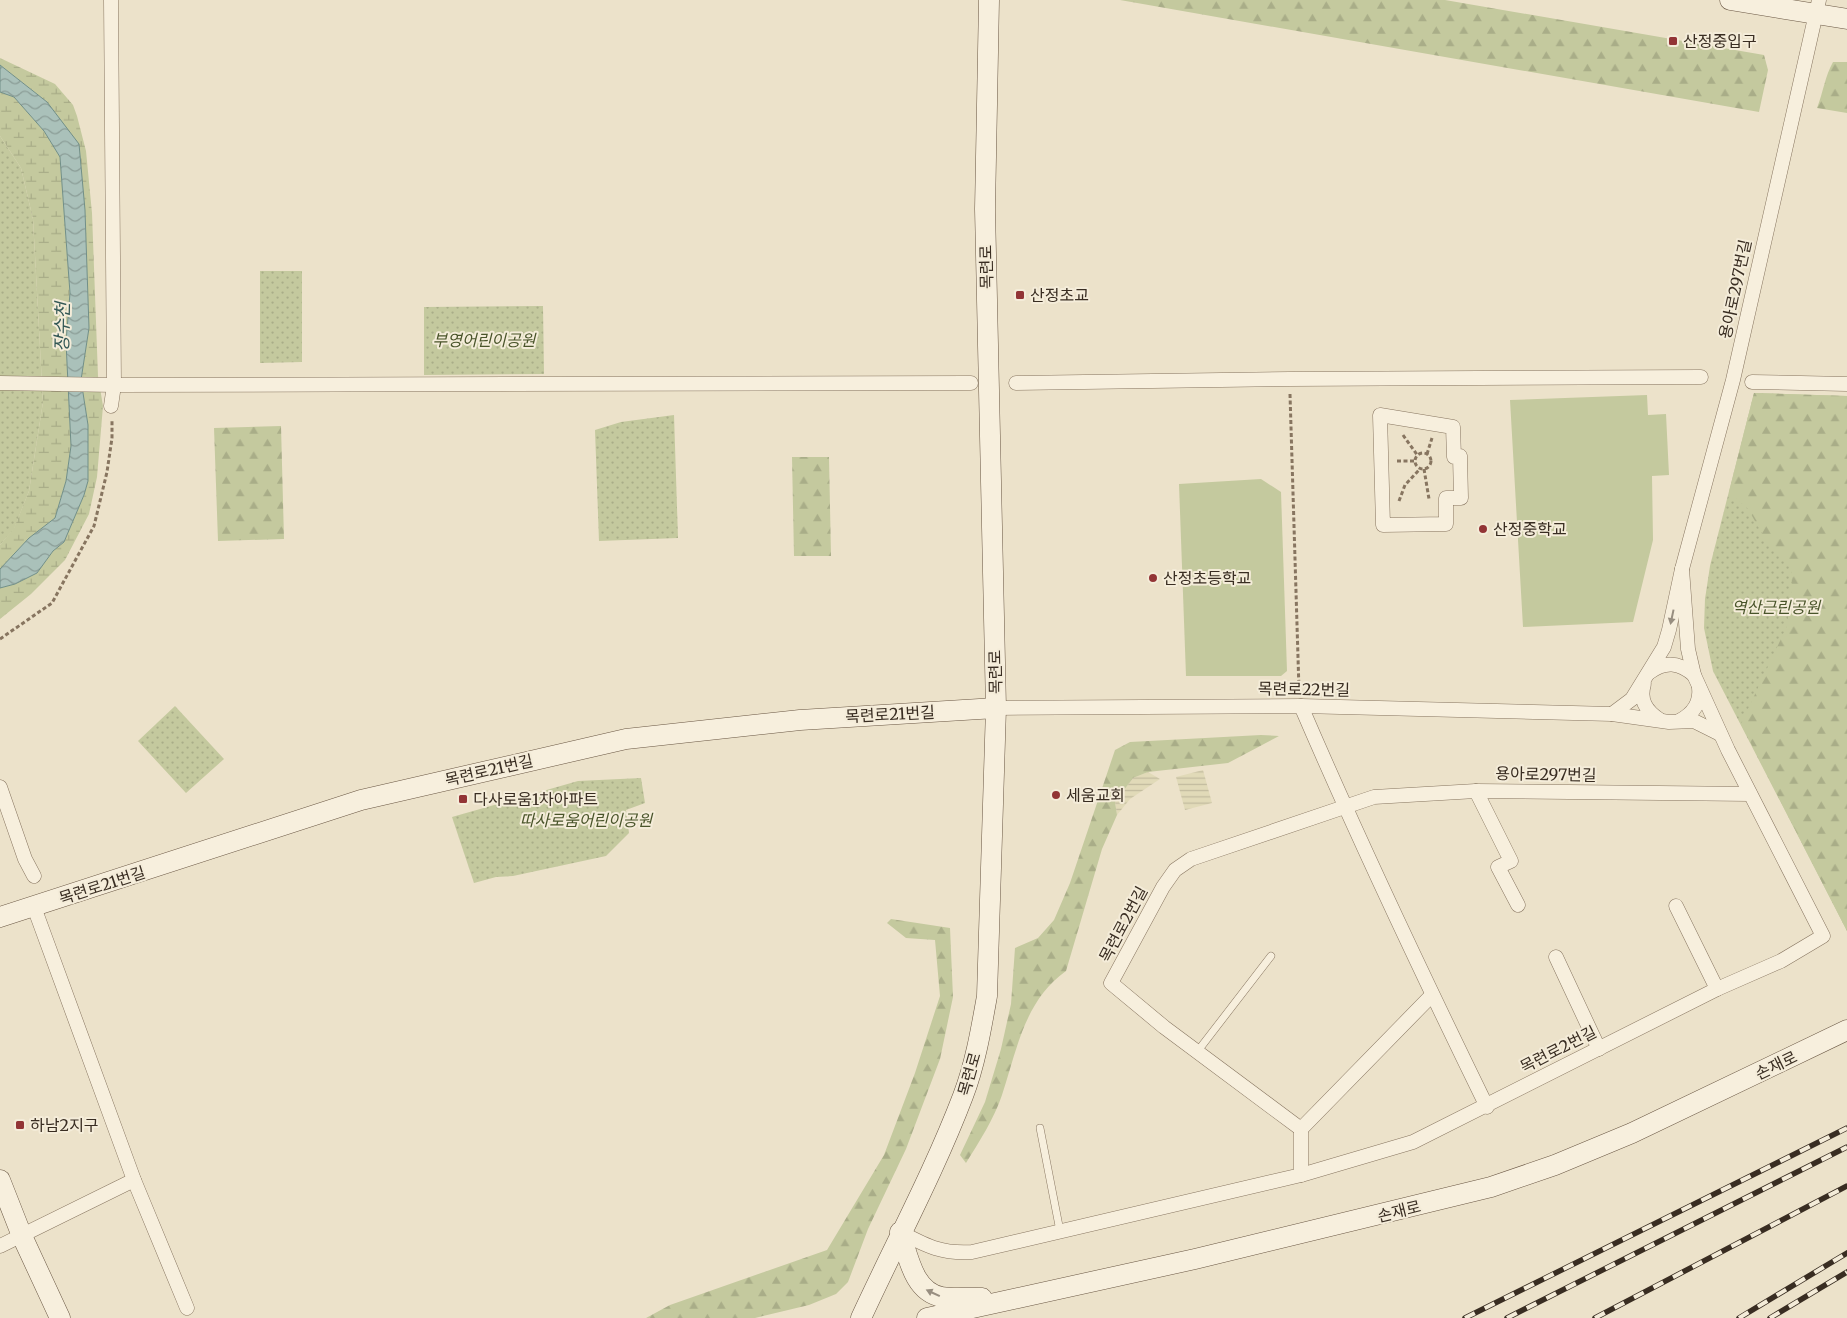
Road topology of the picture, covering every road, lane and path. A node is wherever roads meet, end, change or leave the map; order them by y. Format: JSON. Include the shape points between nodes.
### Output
{"nodes":[{"id":1,"x":111,"y":0,"type":"edge"},
{"id":2,"x":989,"y":0,"type":"edge"},
{"id":3,"x":1730,"y":0,"type":"edge"},
{"id":4,"x":1818,"y":7,"type":"edge"},
{"id":5,"x":1847,"y":19,"type":"edge"},
{"id":6,"x":1701,"y":377,"type":"dead end"},
{"id":7,"x":1290,"y":378,"type":"junction"},
{"id":8,"x":1752,"y":382,"type":"dead end"},
{"id":9,"x":0,"y":383,"type":"edge"},
{"id":10,"x":971,"y":383,"type":"dead end"},
{"id":11,"x":1016,"y":383,"type":"dead end"},
{"id":12,"x":1847,"y":384,"type":"edge"},
{"id":13,"x":111,"y":385,"type":"junction"},
{"id":14,"x":111,"y":406,"type":"joint"},
{"id":15,"x":1434,"y":433,"type":"dead end"},
{"id":16,"x":1426,"y":454,"type":"junction"},
{"id":17,"x":1416,"y":461,"type":"junction"},
{"id":18,"x":1394,"y":462,"type":"dead end"},
{"id":19,"x":1422,"y":469,"type":"junction"},
{"id":20,"x":1396,"y":510,"type":"dead end"},
{"id":21,"x":1431,"y":524,"type":"junction"},
{"id":22,"x":1682,"y":569,"type":"junction"},
{"id":23,"x":0,"y":639,"type":"edge"},
{"id":24,"x":1647,"y":677,"type":"junction"},
{"id":25,"x":1696,"y":679,"type":"junction"},
{"id":26,"x":1300,"y":700,"type":"junction"},
{"id":27,"x":996,"y":708,"type":"junction"},
{"id":28,"x":1612,"y":714,"type":"junction"},
{"id":29,"x":1660,"y":720,"type":"junction"},
{"id":30,"x":1679,"y":721,"type":"junction"},
{"id":31,"x":1720,"y":734,"type":"junction"},
{"id":32,"x":0,"y":787,"type":"edge"},
{"id":33,"x":1476,"y":791,"type":"junction"},
{"id":34,"x":1750,"y":794,"type":"junction"},
{"id":35,"x":1344,"y":807,"type":"junction"},
{"id":36,"x":34,"y":876,"type":"dead end"},
{"id":37,"x":1518,"y":905,"type":"dead end"},
{"id":38,"x":1676,"y":906,"type":"dead end"},
{"id":39,"x":34,"y":907,"type":"junction"},
{"id":40,"x":0,"y":917,"type":"edge"},
{"id":41,"x":1271,"y":956,"type":"dead end"},
{"id":42,"x":1556,"y":957,"type":"dead end"},
{"id":43,"x":1717,"y":989,"type":"junction"},
{"id":44,"x":1432,"y":995,"type":"junction"},
{"id":45,"x":1847,"y":1030,"type":"edge"},
{"id":46,"x":1599,"y":1049,"type":"junction"},
{"id":47,"x":1197,"y":1052,"type":"junction"},
{"id":48,"x":1487,"y":1106,"type":"junction"},
{"id":49,"x":1040,"y":1128,"type":"dead end"},
{"id":50,"x":1301,"y":1130,"type":"junction"},
{"id":51,"x":1301,"y":1175,"type":"junction"},
{"id":52,"x":0,"y":1180,"type":"edge"},
{"id":53,"x":134,"y":1180,"type":"junction"},
{"id":54,"x":1060,"y":1231,"type":"junction"},
{"id":55,"x":900,"y":1232,"type":"junction"},
{"id":56,"x":22,"y":1236,"type":"junction"},
{"id":57,"x":0,"y":1246,"type":"edge"},
{"id":58,"x":1016,"y":1298,"type":"junction"},
{"id":59,"x":187,"y":1308,"type":"dead end"},
{"id":60,"x":60,"y":1318,"type":"edge"},
{"id":61,"x":862,"y":1318,"type":"edge"},
{"id":62,"x":927,"y":1318,"type":"edge"}],
"edges":[{"from":1,"to":13,"type":"street"},
{"from":2,"to":27,"type":"main road","name":"목련로","via":[[986,209]]},
{"from":3,"to":4,"type":"main road"},
{"from":4,"to":5,"type":"main road"},
{"from":4,"to":22,"type":"street","name":"용아로297번길","via":[[1733,380]]},
{"from":6,"to":7,"type":"street"},
{"from":7,"to":11,"type":"street"},
{"from":7,"to":26,"type":"path"},
{"from":8,"to":12,"type":"street"},
{"from":9,"to":13,"type":"street"},
{"from":10,"to":13,"type":"street"},
{"from":13,"to":14,"type":"street"},
{"from":14,"to":23,"type":"path","via":[[112,438],[94,526],[52,603]]},
{"from":15,"to":16,"type":"path"},
{"from":16,"to":17,"type":"path","via":[[1420,454]]},
{"from":16,"to":19,"type":"path","via":[[1431,463]]},
{"from":17,"to":18,"type":"path"},
{"from":17,"to":19,"type":"path"},
{"from":19,"to":20,"type":"path","via":[[1405,485]]},
{"from":19,"to":21,"type":"path"},
{"from":21,"to":21,"type":"street","via":[[1446,524],[1446,498],[1461,498],[1460,456],[1454,457],[1453,427],[1380,415],[1383,525]]},
{"from":22,"to":24,"type":"street","name":"용아로297번길","one_way":true,"via":[[1664,647]]},
{"from":22,"to":25,"type":"street","via":[[1688,648]]},
{"from":24,"to":25,"type":"street","via":[[1667,664],[1677,664]]},
{"from":24,"to":28,"type":"street","name":"용아로297번길","via":[[1632,700]]},
{"from":24,"to":29,"type":"street","via":[[1643,703]]},
{"from":25,"to":30,"type":"street","via":[[1698,702],[1694,710]]},
{"from":25,"to":31,"type":"street"},
{"from":26,"to":27,"type":"street","name":"목련로22번길"},
{"from":26,"to":28,"type":"street","name":"목련로22번길"},
{"from":26,"to":35,"type":"street"},
{"from":27,"to":39,"type":"main road","name":"목련로21번길","via":[[800,720],[626,739],[361,800]]},
{"from":27,"to":55,"type":"main road","name":"목련로","via":[[987,996],[964,1094],[930,1176]]},
{"from":28,"to":29,"type":"street","name":"목련로22번길"},
{"from":29,"to":30,"type":"street"},
{"from":30,"to":31,"type":"street","via":[[1694,721]]},
{"from":31,"to":34,"type":"street"},
{"from":32,"to":36,"type":"street"},
{"from":33,"to":34,"type":"street","name":"용아로297번길"},
{"from":33,"to":35,"type":"street","name":"용아로297번길","via":[[1374,796]]},
{"from":33,"to":37,"type":"street","via":[[1510,861],[1498,867]]},
{"from":34,"to":43,"type":"street","name":"목련로2번길","via":[[1823,936],[1781,961]]},
{"from":35,"to":44,"type":"street"},
{"from":35,"to":47,"type":"street","name":"목련로2번길","via":[[1191,859],[1175,870],[1163,887],[1111,983]]},
{"from":38,"to":43,"type":"street"},
{"from":39,"to":40,"type":"main road","name":"목련로21번길"},
{"from":39,"to":53,"type":"street"},
{"from":41,"to":47,"type":"lane"},
{"from":42,"to":46,"type":"street"},
{"from":43,"to":46,"type":"street","name":"목련로2번길"},
{"from":44,"to":48,"type":"street"},
{"from":44,"to":50,"type":"street"},
{"from":45,"to":58,"type":"main road","name":"손재로","via":[[1632,1133],[1491,1187],[1341,1225]]},
{"from":46,"to":48,"type":"street","name":"목련로2번길"},
{"from":47,"to":50,"type":"street","name":"목련로2번길"},
{"from":48,"to":51,"type":"street","name":"목련로2번길","via":[[1412,1142]]},
{"from":49,"to":54,"type":"lane"},
{"from":50,"to":51,"type":"street"},
{"from":51,"to":54,"type":"street","name":"목련로2번길"},
{"from":52,"to":56,"type":"main road"},
{"from":53,"to":56,"type":"street"},
{"from":53,"to":59,"type":"street"},
{"from":54,"to":55,"type":"street","name":"목련로2번길","via":[[972,1252],[951,1253],[932,1249]]},
{"from":58,"to":55,"type":"main road","one_way":true,"via":[[942,1297],[926,1290],[915,1276]]},
{"from":55,"to":61,"type":"main road","name":"목련로"},
{"from":56,"to":57,"type":"street"},
{"from":56,"to":60,"type":"main road"},
{"from":58,"to":62,"type":"main road","name":"손재로"}]}
